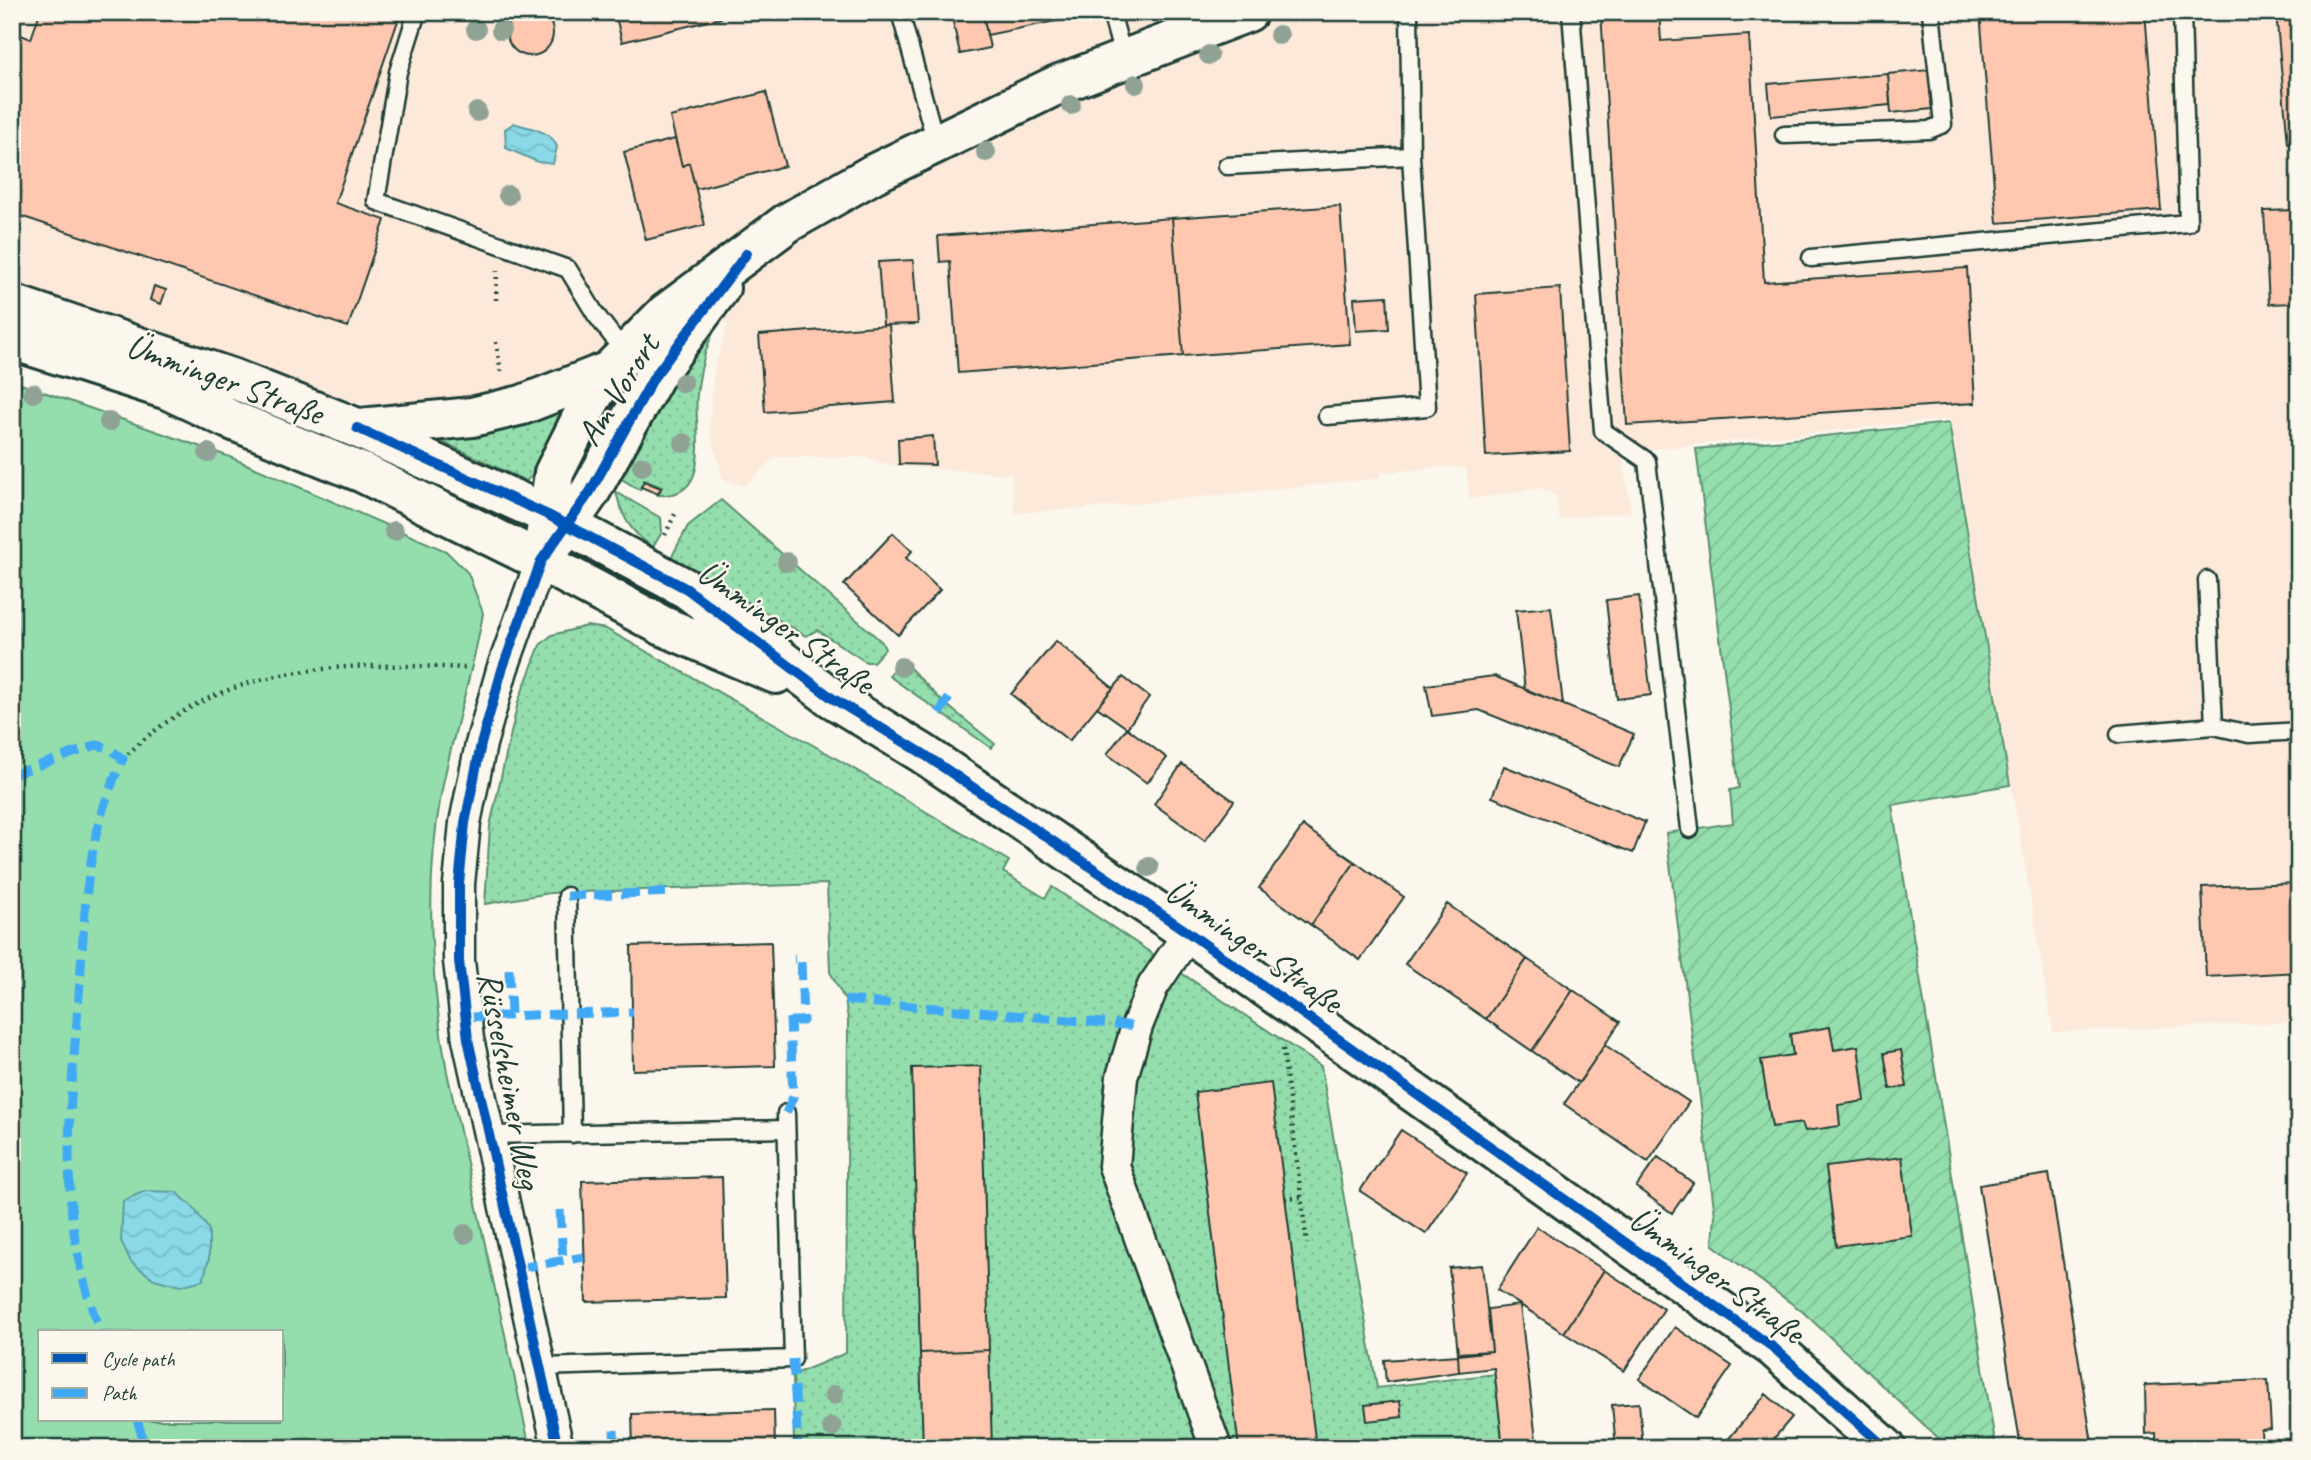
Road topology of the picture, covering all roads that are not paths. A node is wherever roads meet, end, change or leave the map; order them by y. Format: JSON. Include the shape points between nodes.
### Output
{"nodes":[{"id":1,"x":417,"y":12,"type":"edge"},
{"id":2,"x":900,"y":12,"type":"edge"},
{"id":3,"x":1111,"y":12,"type":"edge"},
{"id":4,"x":1248,"y":12,"type":"edge"},
{"id":5,"x":1409,"y":12,"type":"edge"},
{"id":6,"x":1571,"y":12,"type":"edge"},
{"id":7,"x":1931,"y":12,"type":"edge"},
{"id":8,"x":2182,"y":12,"type":"edge"},
{"id":9,"x":1124,"y":61,"type":"junction"},
{"id":10,"x":1784,"y":135,"type":"dead end"},
{"id":11,"x":936,"y":143,"type":"junction"},
{"id":12,"x":1411,"y":156,"type":"junction"},
{"id":13,"x":1227,"y":166,"type":"dead end"},
{"id":14,"x":747,"y":253,"type":"junction"},
{"id":15,"x":1811,"y":258,"type":"dead end"},
{"id":16,"x":12,"y":304,"type":"edge"},
{"id":17,"x":12,"y":340,"type":"edge"},
{"id":18,"x":617,"y":362,"type":"junction"},
{"id":19,"x":654,"y":377,"type":"junction"},
{"id":20,"x":1327,"y":416,"type":"dead end"},
{"id":21,"x":357,"y":428,"type":"junction"},
{"id":22,"x":557,"y":520,"type":"junction"},
{"id":23,"x":541,"y":561,"type":"junction"},
{"id":24,"x":2207,"y":580,"type":"dead end"},
{"id":25,"x":832,"y":698,"type":"junction"},
{"id":26,"x":2214,"y":726,"type":"junction"},
{"id":27,"x":2299,"y":731,"type":"edge"},
{"id":28,"x":2119,"y":734,"type":"dead end"},
{"id":29,"x":1690,"y":829,"type":"dead end"},
{"id":30,"x":567,"y":895,"type":"dead end"},
{"id":31,"x":1189,"y":933,"type":"junction"},
{"id":32,"x":572,"y":1134,"type":"junction"},
{"id":33,"x":490,"y":1135,"type":"junction"},
{"id":34,"x":540,"y":1367,"type":"junction"},
{"id":35,"x":558,"y":1448,"type":"edge"},
{"id":36,"x":1216,"y":1448,"type":"edge"},
{"id":37,"x":1886,"y":1448,"type":"edge"}],
"edges":[{"from":1,"to":18,"type":"lane","via":[[398,72],[376,201],[568,269]]},
{"from":2,"to":11,"type":"lane"},
{"from":3,"to":9,"type":"lane"},
{"from":4,"to":9,"type":"street","name":"Am Vorort"},
{"from":5,"to":12,"type":"lane"},
{"from":6,"to":29,"type":"lane","via":[[1604,431],[1647,461]]},
{"from":7,"to":10,"type":"lane","via":[[1943,124],[1929,130]]},
{"from":8,"to":15,"type":"lane","via":[[2188,223]]},
{"from":9,"to":11,"type":"street","name":"Am Vorort","via":[[1057,85]]},
{"from":11,"to":14,"type":"street","name":"Am Vorort","via":[[787,223]]},
{"from":12,"to":13,"type":"lane"},
{"from":12,"to":20,"type":"lane","via":[[1427,407]]},
{"from":14,"to":18,"type":"street","name":"Am Vorort","via":[[665,314]]},
{"from":14,"to":19,"type":"street","name":"Am Vorort"},
{"from":16,"to":21,"type":"street","name":"Ümminger Straße","via":[[231,377]]},
{"from":17,"to":23,"type":"street","name":"Ümminger Straße","via":[[168,390],[363,473]]},
{"from":18,"to":19,"type":"lane"},
{"from":18,"to":21,"type":"street","name":"Am Vorort","via":[[522,405],[472,417]]},
{"from":18,"to":22,"type":"street","name":"Am Vorort","via":[[591,399],[554,473]]},
{"from":19,"to":22,"type":"street","name":"Am Vorort","via":[[590,492]]},
{"from":21,"to":22,"type":"street","name":"Ümminger Straße"},
{"from":22,"to":23,"type":"street"},
{"from":22,"to":25,"type":"street","name":"Ümminger Straße","via":[[687,589]]},
{"from":23,"to":25,"type":"street","name":"Ümminger Straße","via":[[663,626]]},
{"from":23,"to":33,"type":"street","name":"Rüsselsheimer Weg","via":[[502,670],[465,822],[459,961]]},
{"from":24,"to":26,"type":"lane"},
{"from":25,"to":31,"type":"street","name":"Ümminger Straße","via":[[922,753]]},
{"from":26,"to":27,"type":"lane","via":[[2249,734]]},
{"from":26,"to":28,"type":"lane"},
{"from":30,"to":32,"type":"lane"},
{"from":31,"to":36,"type":"street","name":"Ümminger Straße","via":[[1153,986],[1137,1026],[1122,1077],[1114,1166]]},
{"from":31,"to":37,"type":"street","name":"Ümminger Straße","via":[[1774,1348]]},
{"from":32,"to":33,"type":"lane"},
{"from":32,"to":34,"type":"lane","via":[[786,1121],[793,1359]]},
{"from":33,"to":34,"type":"street","name":"Rüsselsheimer Weg"},
{"from":34,"to":35,"type":"street","name":"Rüsselsheimer Weg"}]}
